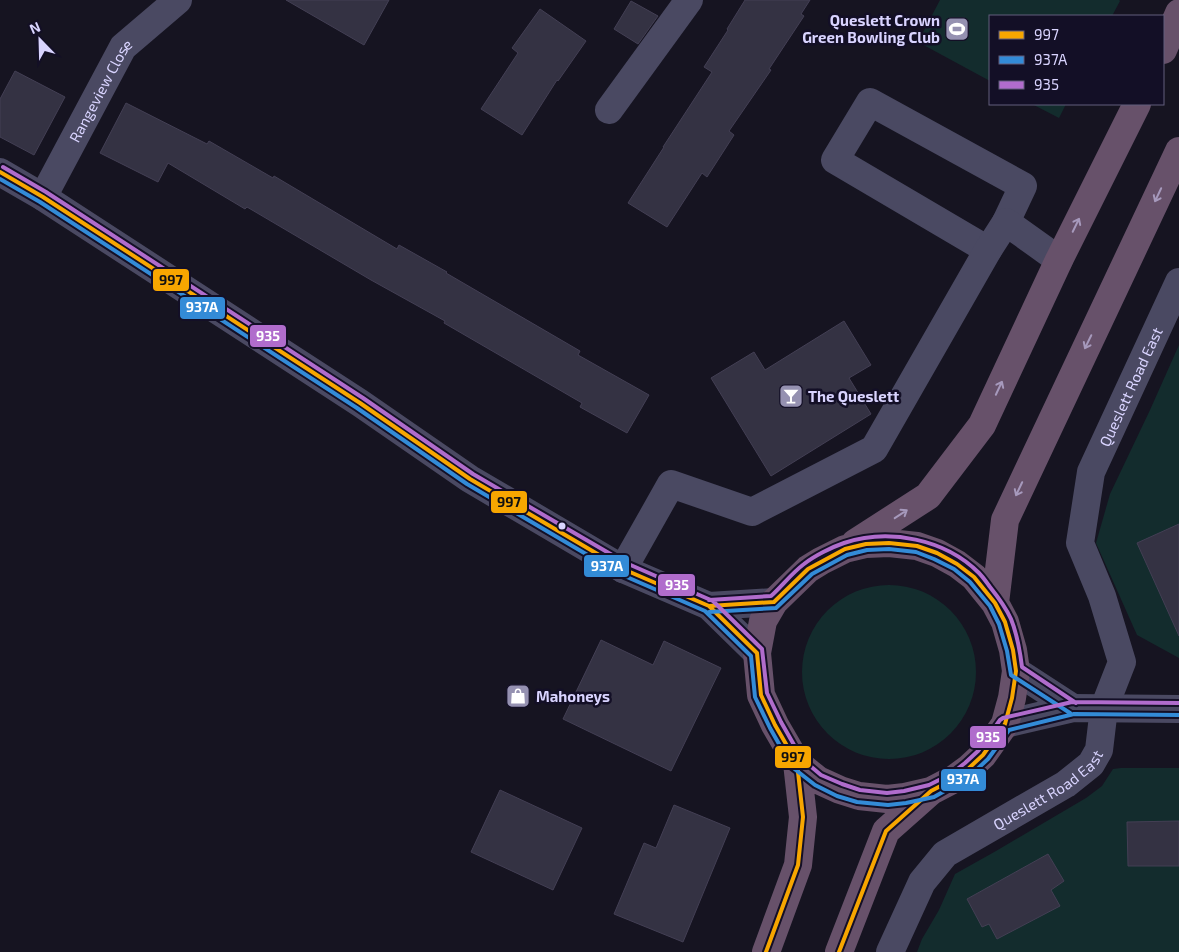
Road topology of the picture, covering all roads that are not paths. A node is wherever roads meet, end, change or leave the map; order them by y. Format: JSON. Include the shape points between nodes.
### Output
{"nodes":[{"id":1,"x":178,"y":0,"type":"edge"},
{"id":2,"x":688,"y":0,"type":"edge"},
{"id":3,"x":1179,"y":13,"type":"edge"},
{"id":4,"x":1164,"y":48,"type":"edge"},
{"id":5,"x":1136,"y":105,"type":"edge"},
{"id":6,"x":609,"y":110,"type":"dead end"},
{"id":7,"x":1179,"y":151,"type":"edge"},
{"id":8,"x":0,"y":172,"type":"edge"},
{"id":9,"x":43,"y":197,"type":"junction"},
{"id":10,"x":1006,"y":222,"type":"junction"},
{"id":11,"x":988,"y":250,"type":"junction"},
{"id":12,"x":1059,"y":260,"type":"junction"},
{"id":13,"x":1179,"y":282,"type":"edge"},
{"id":14,"x":845,"y":549,"type":"junction"},
{"id":15,"x":623,"y":569,"type":"junction"},
{"id":16,"x":774,"y":602,"type":"junction"},
{"id":17,"x":995,"y":603,"type":"junction"},
{"id":18,"x":709,"y":606,"type":"junction"},
{"id":19,"x":757,"y":653,"type":"junction"},
{"id":20,"x":1016,"y":671,"type":"junction"},
{"id":21,"x":1073,"y":708,"type":"junction"},
{"id":22,"x":1104,"y":708,"type":"junction"},
{"id":23,"x":1179,"y":709,"type":"edge"},
{"id":24,"x":1005,"y":724,"type":"junction"},
{"id":25,"x":797,"y":763,"type":"junction"},
{"id":26,"x":931,"y":791,"type":"junction"},
{"id":27,"x":766,"y":952,"type":"edge"},
{"id":28,"x":840,"y":952,"type":"edge"},
{"id":29,"x":890,"y":952,"type":"edge"}],
"edges":[{"from":1,"to":9,"type":"street","name":"Rangeview Close","via":[[123,47]]},
{"from":2,"to":6,"type":"street"},
{"from":3,"to":4,"type":"highway"},
{"from":12,"to":5,"type":"highway","one_way":true},
{"from":7,"to":17,"type":"highway","one_way":true,"via":[[1005,520]]},
{"from":8,"to":9,"type":"street"},
{"from":9,"to":15,"type":"street","via":[[360,403],[470,479]]},
{"from":10,"to":11,"type":"street"},
{"from":10,"to":11,"type":"street","via":[[1023,186],[870,102],[835,160]]},
{"from":10,"to":12,"type":"street"},
{"from":11,"to":15,"type":"street","via":[[874,449],[752,512],[671,484]]},
{"from":14,"to":12,"type":"highway","one_way":true,"via":[[928,496],[982,425]]},
{"from":13,"to":22,"type":"street","name":"Queslett Road East","via":[[1091,472],[1080,543],[1102,596],[1122,662]]},
{"from":14,"to":16,"type":"highway","via":[[808,569]]},
{"from":14,"to":17,"type":"highway","via":[[889,543],[917,546],[937,553],[974,577]]},
{"from":15,"to":18,"type":"street"},
{"from":16,"to":18,"type":"street"},
{"from":16,"to":19,"type":"highway","via":[[763,621]]},
{"from":17,"to":20,"type":"highway","via":[[1005,622]]},
{"from":18,"to":19,"type":"street"},
{"from":19,"to":25,"type":"highway","via":[[762,695]]},
{"from":20,"to":21,"type":"street"},
{"from":20,"to":24,"type":"highway"},
{"from":21,"to":22,"type":"street"},
{"from":21,"to":24,"type":"street"},
{"from":22,"to":23,"type":"street"},
{"from":22,"to":29,"type":"street","name":"Queslett Road East","via":[[1098,750],[1091,764],[1066,784],[945,854],[922,882]]},
{"from":24,"to":26,"type":"highway","via":[[983,755],[969,768]]},
{"from":25,"to":26,"type":"highway","via":[[818,780],[859,796],[887,799]]},
{"from":25,"to":27,"type":"highway","via":[[803,817],[798,865]]},
{"from":26,"to":28,"type":"highway","via":[[886,831]]}]}
